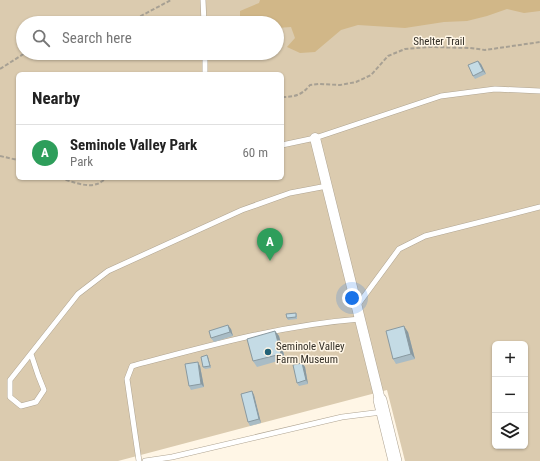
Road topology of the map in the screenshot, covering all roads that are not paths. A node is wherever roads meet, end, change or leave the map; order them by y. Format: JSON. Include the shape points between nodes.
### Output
{"nodes":[{"id":1,"x":204,"y":0,"type":"edge"},
{"id":2,"x":204,"y":16,"type":"edge"},
{"id":3,"x":205,"y":60,"type":"edge"},
{"id":4,"x":205,"y":72,"type":"edge"},
{"id":5,"x":540,"y":91,"type":"edge"},
{"id":6,"x":314,"y":138,"type":"junction"},
{"id":7,"x":284,"y":145,"type":"edge"},
{"id":8,"x":327,"y":186,"type":"junction"},
{"id":9,"x":540,"y":207,"type":"edge"},
{"id":10,"x":357,"y":306,"type":"junction"},
{"id":11,"x":360,"y":319,"type":"junction"},
{"id":12,"x":31,"y":354,"type":"junction"},
{"id":13,"x":382,"y":406,"type":"junction"},
{"id":14,"x":139,"y":461,"type":"edge"},
{"id":15,"x":145,"y":461,"type":"edge"},
{"id":16,"x":395,"y":461,"type":"edge"}],
"edges":[{"from":1,"to":2,"type":"lane"},
{"from":3,"to":4,"type":"lane"},
{"from":5,"to":6,"type":"lane","via":[[495,89],[441,96]]},
{"from":6,"to":7,"type":"lane"},
{"from":6,"to":8,"type":"street"},
{"from":8,"to":10,"type":"street"},
{"from":8,"to":12,"type":"lane","via":[[290,193],[242,210],[108,271],[78,294]]},
{"from":9,"to":10,"type":"lane","via":[[425,236],[399,249]]},
{"from":10,"to":11,"type":"street"},
{"from":11,"to":13,"type":"street"},
{"from":11,"to":14,"type":"lane","via":[[325,322],[257,334],[132,366],[126,380]]},
{"from":12,"to":12,"type":"lane","via":[[44,390],[36,402],[21,406],[10,398],[10,380]]},
{"from":13,"to":15,"type":"lane","via":[[172,457]]},
{"from":13,"to":16,"type":"street"}]}
